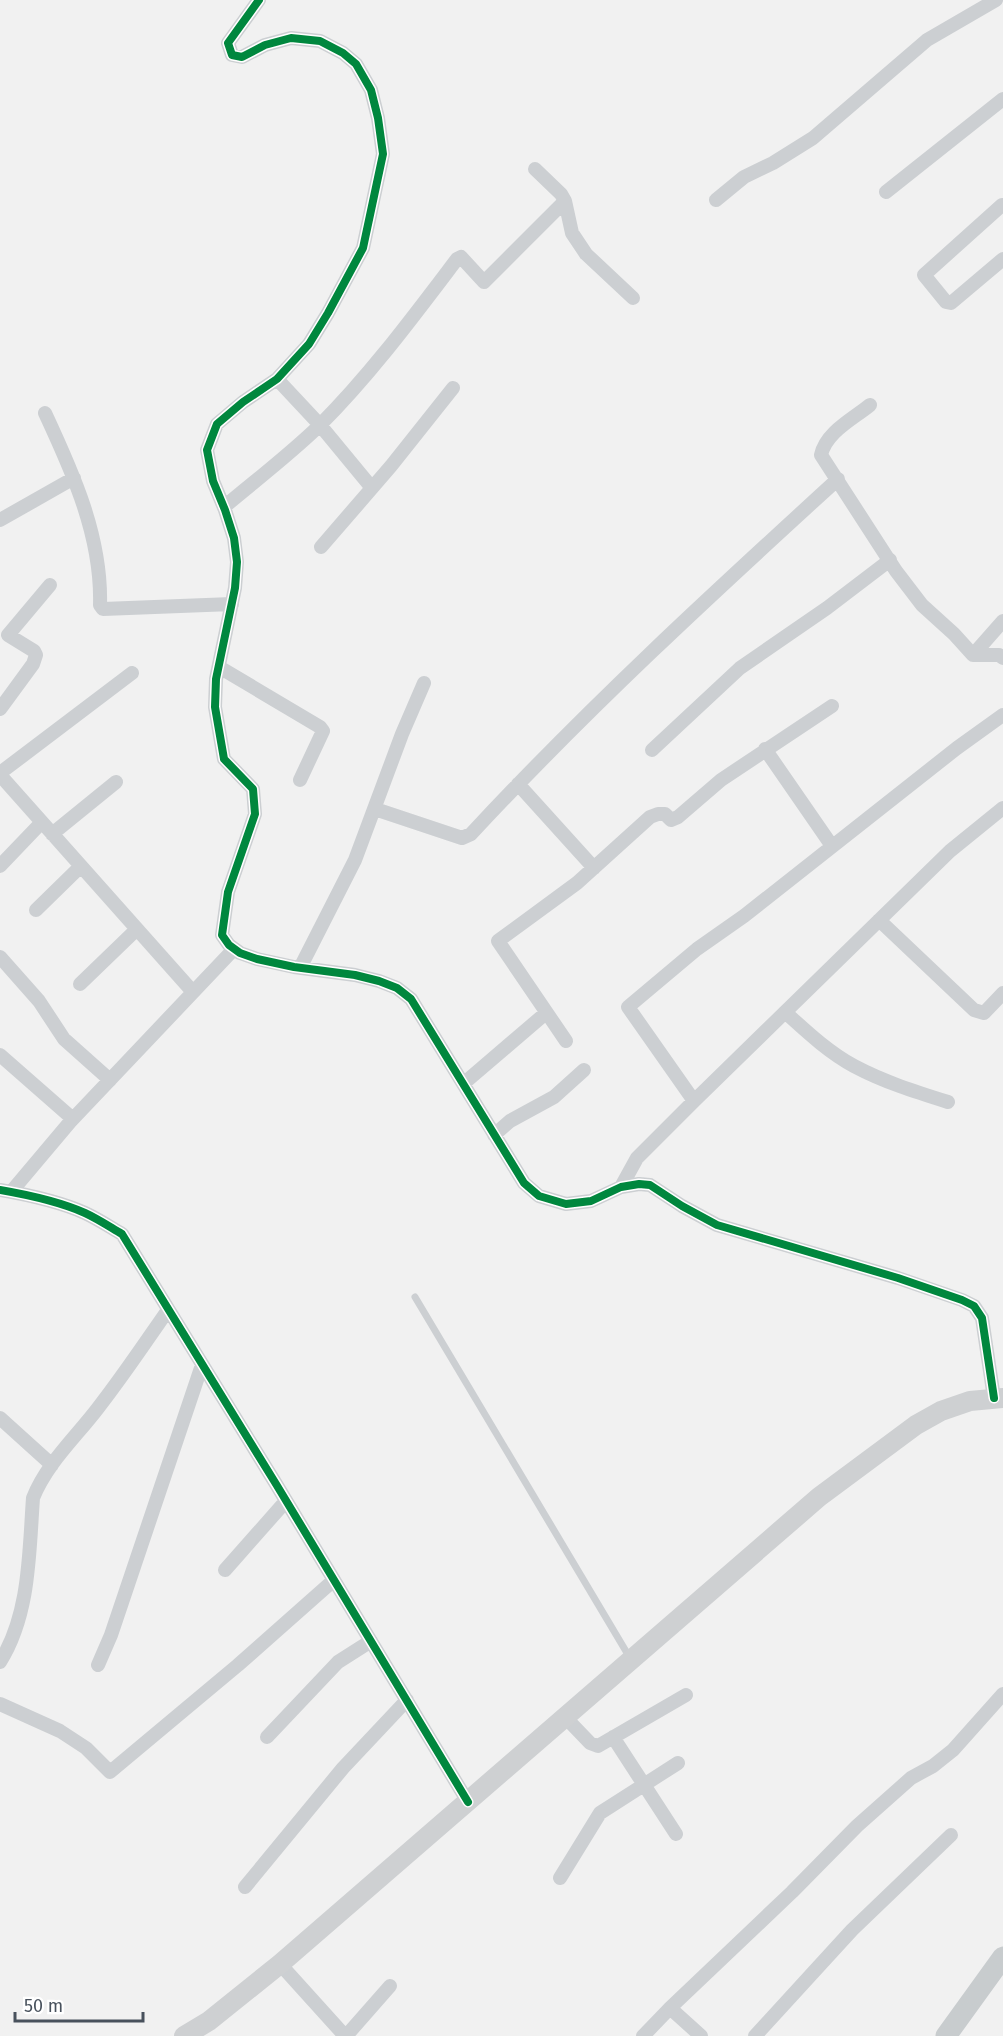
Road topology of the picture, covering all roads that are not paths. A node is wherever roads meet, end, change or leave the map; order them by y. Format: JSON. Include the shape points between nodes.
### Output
{"nodes":[{"id":1,"x":259,"y":0,"type":"edge"},
{"id":2,"x":996,"y":0,"type":"edge"},
{"id":3,"x":1003,"y":99,"type":"edge"},
{"id":4,"x":535,"y":169,"type":"dead end"},
{"id":5,"x":886,"y":192,"type":"dead end"},
{"id":6,"x":716,"y":200,"type":"dead end"},
{"id":7,"x":565,"y":201,"type":"junction"},
{"id":8,"x":1002,"y":205,"type":"edge"},
{"id":9,"x":1003,"y":259,"type":"edge"},
{"id":10,"x":633,"y":298,"type":"dead end"},
{"id":11,"x":277,"y":379,"type":"junction"},
{"id":12,"x":453,"y":388,"type":"dead end"},
{"id":13,"x":870,"y":405,"type":"dead end"},
{"id":14,"x":45,"y":413,"type":"dead end"},
{"id":15,"x":320,"y":425,"type":"junction"},
{"id":16,"x":74,"y":478,"type":"junction"},
{"id":17,"x":838,"y":479,"type":"junction"},
{"id":18,"x":372,"y":488,"type":"junction"},
{"id":19,"x":224,"y":507,"type":"junction"},
{"id":20,"x":0,"y":520,"type":"edge"},
{"id":21,"x":321,"y":547,"type":"dead end"},
{"id":22,"x":890,"y":560,"type":"junction"},
{"id":23,"x":50,"y":585,"type":"dead end"},
{"id":24,"x":232,"y":604,"type":"junction"},
{"id":25,"x":1003,"y":621,"type":"edge"},
{"id":26,"x":973,"y":655,"type":"junction"},
{"id":27,"x":1003,"y":658,"type":"edge"},
{"id":28,"x":219,"y":667,"type":"junction"},
{"id":29,"x":132,"y":673,"type":"dead end"},
{"id":30,"x":424,"y":683,"type":"dead end"},
{"id":31,"x":832,"y":705,"type":"dead end"},
{"id":32,"x":0,"y":709,"type":"edge"},
{"id":33,"x":1003,"y":715,"type":"edge"},
{"id":34,"x":765,"y":749,"type":"junction"},
{"id":35,"x":652,"y":750,"type":"dead end"},
{"id":36,"x":0,"y":774,"type":"edge"},
{"id":37,"x":300,"y":780,"type":"dead end"},
{"id":38,"x":116,"y":782,"type":"dead end"},
{"id":39,"x":518,"y":784,"type":"junction"},
{"id":40,"x":1003,"y":808,"type":"edge"},
{"id":41,"x":375,"y":809,"type":"junction"},
{"id":42,"x":42,"y":822,"type":"junction"},
{"id":43,"x":52,"y":834,"type":"junction"},
{"id":44,"x":832,"y":846,"type":"junction"},
{"id":45,"x":0,"y":866,"type":"edge"},
{"id":46,"x":81,"y":866,"type":"junction"},
{"id":47,"x":594,"y":867,"type":"junction"},
{"id":48,"x":36,"y":910,"type":"dead end"},
{"id":49,"x":879,"y":920,"type":"junction"},
{"id":50,"x":137,"y":929,"type":"junction"},
{"id":51,"x":234,"y":949,"type":"junction"},
{"id":52,"x":0,"y":957,"type":"edge"},
{"id":53,"x":300,"y":968,"type":"junction"},
{"id":54,"x":80,"y":984,"type":"dead end"},
{"id":55,"x":193,"y":992,"type":"junction"},
{"id":56,"x":1003,"y":993,"type":"edge"},
{"id":57,"x":785,"y":1012,"type":"junction"},
{"id":58,"x":546,"y":1013,"type":"junction"},
{"id":59,"x":566,"y":1041,"type":"dead end"},
{"id":60,"x":2,"y":1060,"type":"edge"},
{"id":61,"x":584,"y":1070,"type":"dead end"},
{"id":62,"x":110,"y":1080,"type":"junction"},
{"id":63,"x":463,"y":1084,"type":"junction"},
{"id":64,"x":694,"y":1101,"type":"junction"},
{"id":65,"x":948,"y":1102,"type":"dead end"},
{"id":66,"x":73,"y":1119,"type":"junction"},
{"id":67,"x":494,"y":1135,"type":"junction"},
{"id":68,"x":621,"y":1186,"type":"junction"},
{"id":69,"x":6,"y":1191,"type":"edge"},
{"id":70,"x":415,"y":1298,"type":"dead end"},
{"id":71,"x":168,"y":1310,"type":"junction"},
{"id":72,"x":202,"y":1365,"type":"junction"},
{"id":73,"x":998,"y":1398,"type":"edge"},
{"id":74,"x":0,"y":1418,"type":"edge"},
{"id":75,"x":52,"y":1465,"type":"junction"},
{"id":76,"x":286,"y":1501,"type":"junction"},
{"id":77,"x":225,"y":1569,"type":"dead end"},
{"id":78,"x":334,"y":1580,"type":"junction"},
{"id":79,"x":371,"y":1641,"type":"junction"},
{"id":80,"x":631,"y":1660,"type":"junction"},
{"id":81,"x":0,"y":1662,"type":"edge"},
{"id":82,"x":98,"y":1665,"type":"dead end"},
{"id":83,"x":1003,"y":1694,"type":"edge"},
{"id":84,"x":686,"y":1695,"type":"dead end"},
{"id":85,"x":407,"y":1700,"type":"junction"},
{"id":86,"x":0,"y":1704,"type":"edge"},
{"id":87,"x":565,"y":1717,"type":"junction"},
{"id":88,"x":267,"y":1737,"type":"dead end"},
{"id":89,"x":612,"y":1737,"type":"junction"},
{"id":90,"x":678,"y":1762,"type":"dead end"},
{"id":91,"x":643,"y":1785,"type":"junction"},
{"id":92,"x":468,"y":1802,"type":"junction"},
{"id":93,"x":676,"y":1834,"type":"dead end"},
{"id":94,"x":951,"y":1835,"type":"dead end"},
{"id":95,"x":560,"y":1878,"type":"dead end"},
{"id":96,"x":244,"y":1887,"type":"dead end"},
{"id":97,"x":1003,"y":1957,"type":"edge"},
{"id":98,"x":280,"y":1964,"type":"junction"},
{"id":99,"x":390,"y":1986,"type":"dead end"},
{"id":100,"x":670,"y":2008,"type":"junction"},
{"id":101,"x":184,"y":2036,"type":"edge"},
{"id":102,"x":345,"y":2036,"type":"edge"},
{"id":103,"x":643,"y":2036,"type":"edge"},
{"id":104,"x":701,"y":2036,"type":"edge"},
{"id":105,"x":755,"y":2036,"type":"edge"},
{"id":106,"x":946,"y":2036,"type":"edge"}],
"edges":[{"from":1,"to":11,"type":"street","via":[[228,43],[232,55],[242,57],[291,38],[320,41],[343,52],[356,64],[371,90],[383,154],[363,248],[309,344]]},
{"from":2,"to":6,"type":"street","via":[[927,40],[813,138],[744,177]]},
{"from":3,"to":5,"type":"street"},
{"from":4,"to":7,"type":"street"},
{"from":7,"to":10,"type":"street","via":[[578,243]]},
{"from":7,"to":15,"type":"street","via":[[484,282],[461,257],[457,259],[380,361]]},
{"from":8,"to":9,"type":"street","via":[[924,275],[945,302],[951,303]]},
{"from":11,"to":15,"type":"street"},
{"from":11,"to":19,"type":"street","via":[[217,424],[207,450],[213,481]]},
{"from":12,"to":18,"type":"street"},
{"from":13,"to":17,"type":"street","via":[[823,445],[821,455]]},
{"from":14,"to":16,"type":"street"},
{"from":15,"to":18,"type":"street"},
{"from":15,"to":19,"type":"street"},
{"from":16,"to":20,"type":"street"},
{"from":16,"to":24,"type":"street","via":[[94,539],[103,609]]},
{"from":17,"to":22,"type":"street"},
{"from":17,"to":39,"type":"street","via":[[637,664]]},
{"from":18,"to":21,"type":"street"},
{"from":19,"to":24,"type":"street","via":[[237,562]]},
{"from":22,"to":26,"type":"street","via":[[922,605]]},
{"from":22,"to":35,"type":"street","via":[[740,668]]},
{"from":23,"to":32,"type":"street","via":[[8,635],[36,655]]},
{"from":24,"to":28,"type":"street"},
{"from":25,"to":26,"type":"street"},
{"from":26,"to":27,"type":"street"},
{"from":28,"to":37,"type":"street","via":[[323,731]]},
{"from":28,"to":51,"type":"street","via":[[215,707],[219,739],[224,759],[253,789],[255,814],[223,917],[222,934]]},
{"from":29,"to":36,"type":"street"},
{"from":30,"to":41,"type":"street"},
{"from":31,"to":34,"type":"street"},
{"from":33,"to":44,"type":"street"},
{"from":34,"to":44,"type":"street"},
{"from":34,"to":47,"type":"street","via":[[678,817],[650,817]]},
{"from":36,"to":42,"type":"street"},
{"from":38,"to":43,"type":"street"},
{"from":39,"to":41,"type":"street","via":[[471,834],[462,838]]},
{"from":39,"to":47,"type":"street"},
{"from":40,"to":49,"type":"street","via":[[950,851]]},
{"from":41,"to":53,"type":"street","via":[[355,860]]},
{"from":42,"to":43,"type":"street"},
{"from":42,"to":45,"type":"street"},
{"from":43,"to":46,"type":"street"},
{"from":44,"to":64,"type":"street","via":[[628,1007]]},
{"from":46,"to":48,"type":"street"},
{"from":46,"to":50,"type":"street"},
{"from":47,"to":58,"type":"street","via":[[498,941]]},
{"from":49,"to":56,"type":"street","via":[[974,1010],[984,1013]]},
{"from":49,"to":57,"type":"street"},
{"from":50,"to":54,"type":"street"},
{"from":50,"to":55,"type":"street"},
{"from":51,"to":53,"type":"street","via":[[257,959]]},
{"from":51,"to":55,"type":"street"},
{"from":52,"to":62,"type":"street","via":[[39,1001],[64,1039]]},
{"from":53,"to":63,"type":"street","via":[[355,975],[397,988],[411,999]]},
{"from":55,"to":62,"type":"street"},
{"from":57,"to":64,"type":"street"},
{"from":57,"to":65,"type":"street","via":[[818,1042],[852,1065],[896,1086]]},
{"from":58,"to":59,"type":"street"},
{"from":58,"to":63,"type":"street"},
{"from":60,"to":66,"type":"street"},
{"from":61,"to":67,"type":"street","via":[[554,1096],[510,1121]]},
{"from":62,"to":66,"type":"street"},
{"from":63,"to":67,"type":"street"},
{"from":64,"to":68,"type":"street","via":[[637,1158]]},
{"from":66,"to":69,"type":"street"},
{"from":67,"to":68,"type":"street","via":[[524,1183],[550,1201],[591,1201]]},
{"from":68,"to":73,"type":"street","via":[[650,1185],[717,1225],[898,1278],[974,1306],[982,1318]]},
{"from":69,"to":71,"type":"street","via":[[44,1198],[87,1214],[122,1234]]},
{"from":70,"to":80,"type":"lane"},
{"from":71,"to":72,"type":"street"},
{"from":71,"to":75,"type":"street","via":[[116,1385]]},
{"from":72,"to":76,"type":"street"},
{"from":72,"to":82,"type":"street"},
{"from":73,"to":80,"type":"main road","via":[[970,1401],[916,1425],[819,1497]]},
{"from":74,"to":75,"type":"street"},
{"from":75,"to":81,"type":"street","via":[[33,1498],[27,1580],[11,1645]]},
{"from":76,"to":77,"type":"street"},
{"from":76,"to":78,"type":"street"},
{"from":78,"to":79,"type":"street"},
{"from":78,"to":86,"type":"street","via":[[110,1772],[86,1748],[60,1731]]},
{"from":79,"to":85,"type":"street"},
{"from":79,"to":88,"type":"street","via":[[339,1662]]},
{"from":80,"to":87,"type":"main road"},
{"from":83,"to":100,"type":"street","via":[[953,1749],[911,1778],[857,1826]]},
{"from":84,"to":89,"type":"street"},
{"from":85,"to":92,"type":"street"},
{"from":85,"to":96,"type":"street","via":[[343,1768]]},
{"from":87,"to":89,"type":"street","via":[[590,1743],[598,1746]]},
{"from":87,"to":92,"type":"main road"},
{"from":89,"to":91,"type":"street"},
{"from":90,"to":91,"type":"street"},
{"from":91,"to":93,"type":"street"},
{"from":91,"to":95,"type":"street","via":[[600,1813]]},
{"from":92,"to":98,"type":"main road"},
{"from":94,"to":105,"type":"street","via":[[852,1930]]},
{"from":97,"to":106,"type":"main road"},
{"from":98,"to":101,"type":"main road"},
{"from":98,"to":102,"type":"street"},
{"from":99,"to":102,"type":"street"},
{"from":100,"to":103,"type":"street"},
{"from":100,"to":104,"type":"street"}]}
